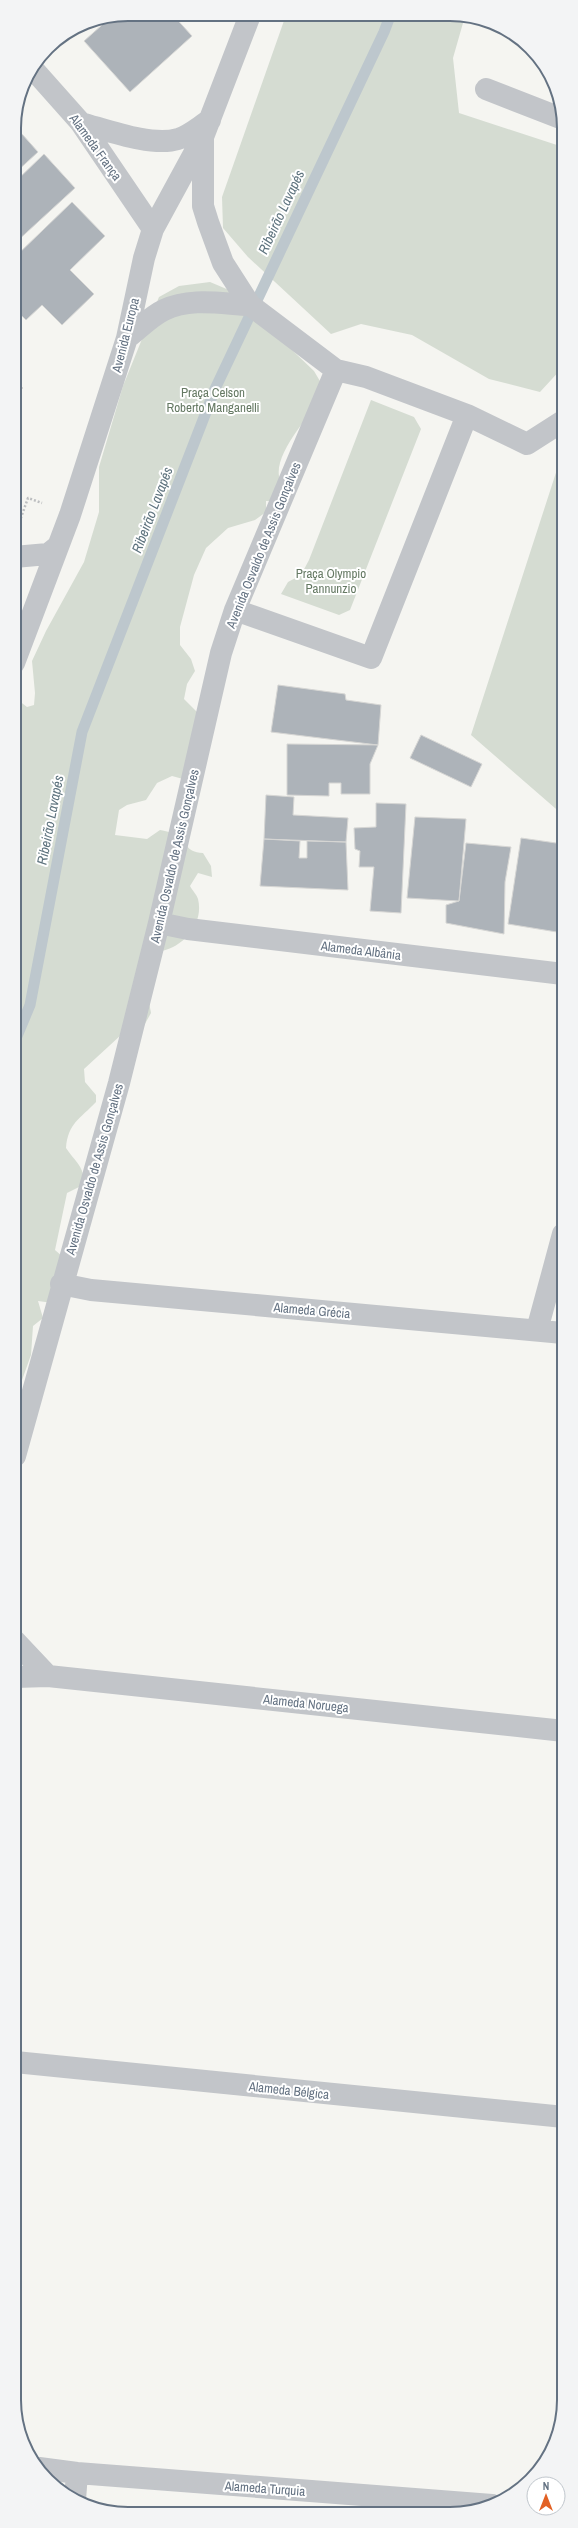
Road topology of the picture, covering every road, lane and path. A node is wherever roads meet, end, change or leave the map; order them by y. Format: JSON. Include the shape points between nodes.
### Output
{"nodes":[{"id":1,"x":248,"y":21,"type":"edge"},
{"id":2,"x":36,"y":73,"type":"edge"},
{"id":3,"x":486,"y":89,"type":"dead end"},
{"id":4,"x":556,"y":116,"type":"edge"},
{"id":5,"x":81,"y":123,"type":"junction"},
{"id":6,"x":206,"y":129,"type":"junction"},
{"id":7,"x":153,"y":229,"type":"junction"},
{"id":8,"x":250,"y":305,"type":"junction"},
{"id":9,"x":127,"y":338,"type":"junction"},
{"id":10,"x":336,"y":370,"type":"junction"},
{"id":11,"x":467,"y":415,"type":"junction"},
{"id":12,"x":557,"y":425,"type":"edge"},
{"id":13,"x":28,"y":498,"type":"dead end"},
{"id":14,"x":21,"y":520,"type":"edge"},
{"id":15,"x":58,"y":546,"type":"junction"},
{"id":16,"x":21,"y":556,"type":"edge"},
{"id":17,"x":235,"y":610,"type":"junction"},
{"id":18,"x":21,"y":642,"type":"edge"},
{"id":19,"x":159,"y":923,"type":"junction"},
{"id":20,"x":557,"y":973,"type":"edge"},
{"id":21,"x":557,"y":1256,"type":"edge"},
{"id":22,"x":61,"y":1284,"type":"junction"},
{"id":23,"x":537,"y":1330,"type":"junction"},
{"id":24,"x":557,"y":1332,"type":"edge"},
{"id":25,"x":21,"y":1434,"type":"edge"},
{"id":26,"x":21,"y":1647,"type":"edge"},
{"id":27,"x":48,"y":1676,"type":"junction"},
{"id":28,"x":21,"y":1677,"type":"edge"},
{"id":29,"x":557,"y":1729,"type":"edge"},
{"id":30,"x":21,"y":2063,"type":"edge"},
{"id":31,"x":557,"y":2116,"type":"edge"},
{"id":32,"x":47,"y":2469,"type":"edge"},
{"id":33,"x":77,"y":2473,"type":"junction"},
{"id":34,"x":76,"y":2493,"type":"edge"},
{"id":35,"x":475,"y":2504,"type":"edge"}],
"edges":[{"from":1,"to":6,"type":"street","name":"Avenida Europa"},
{"from":2,"to":5,"type":"street","name":"Alameda França"},
{"from":3,"to":4,"type":"street"},
{"from":5,"to":6,"type":"street","via":[[124,135],[161,141],[179,139]]},
{"from":5,"to":7,"type":"street","name":"Alameda França"},
{"from":6,"to":7,"type":"street","name":"Avenida Europa"},
{"from":6,"to":8,"type":"street","via":[[203,206],[223,263]]},
{"from":7,"to":9,"type":"street","name":"Avenida Europa","via":[[144,258]]},
{"from":8,"to":9,"type":"street","via":[[206,302],[179,305],[163,310]]},
{"from":8,"to":10,"type":"street"},
{"from":9,"to":15,"type":"street","name":"Avenida Europa"},
{"from":10,"to":11,"type":"street","via":[[366,377]]},
{"from":10,"to":17,"type":"street","name":"Avenida Osvaldo de Assis Gonçalves"},
{"from":11,"to":12,"type":"street","via":[[527,444]]},
{"from":11,"to":17,"type":"street","via":[[371,658]]},
{"from":13,"to":14,"type":"path"},
{"from":15,"to":16,"type":"street","via":[[48,554]]},
{"from":15,"to":18,"type":"street","name":"Avenida Europa"},
{"from":17,"to":19,"type":"street","name":"Avenida Osvaldo de Assis Gonçalves","via":[[221,653]]},
{"from":19,"to":20,"type":"street","name":"Alameda Albânia","via":[[196,930]]},
{"from":19,"to":22,"type":"street","name":"Avenida Osvaldo de Assis Gonçalves","via":[[118,1083]]},
{"from":21,"to":23,"type":"street"},
{"from":22,"to":23,"type":"street","name":"Alameda Grécia","via":[[91,1290]]},
{"from":22,"to":25,"type":"street","name":"Avenida Osvaldo de Assis Gonçalves"},
{"from":23,"to":24,"type":"street","name":"Alameda Grécia"},
{"from":26,"to":27,"type":"street"},
{"from":27,"to":28,"type":"street","name":"Alameda Noruega"},
{"from":27,"to":29,"type":"street","name":"Alameda Noruega"},
{"from":30,"to":31,"type":"street","name":"Alameda Bélgica"},
{"from":32,"to":33,"type":"street","name":"Alameda Turquia"},
{"from":33,"to":34,"type":"street"},
{"from":33,"to":35,"type":"street","name":"Alameda Turquia"}]}
